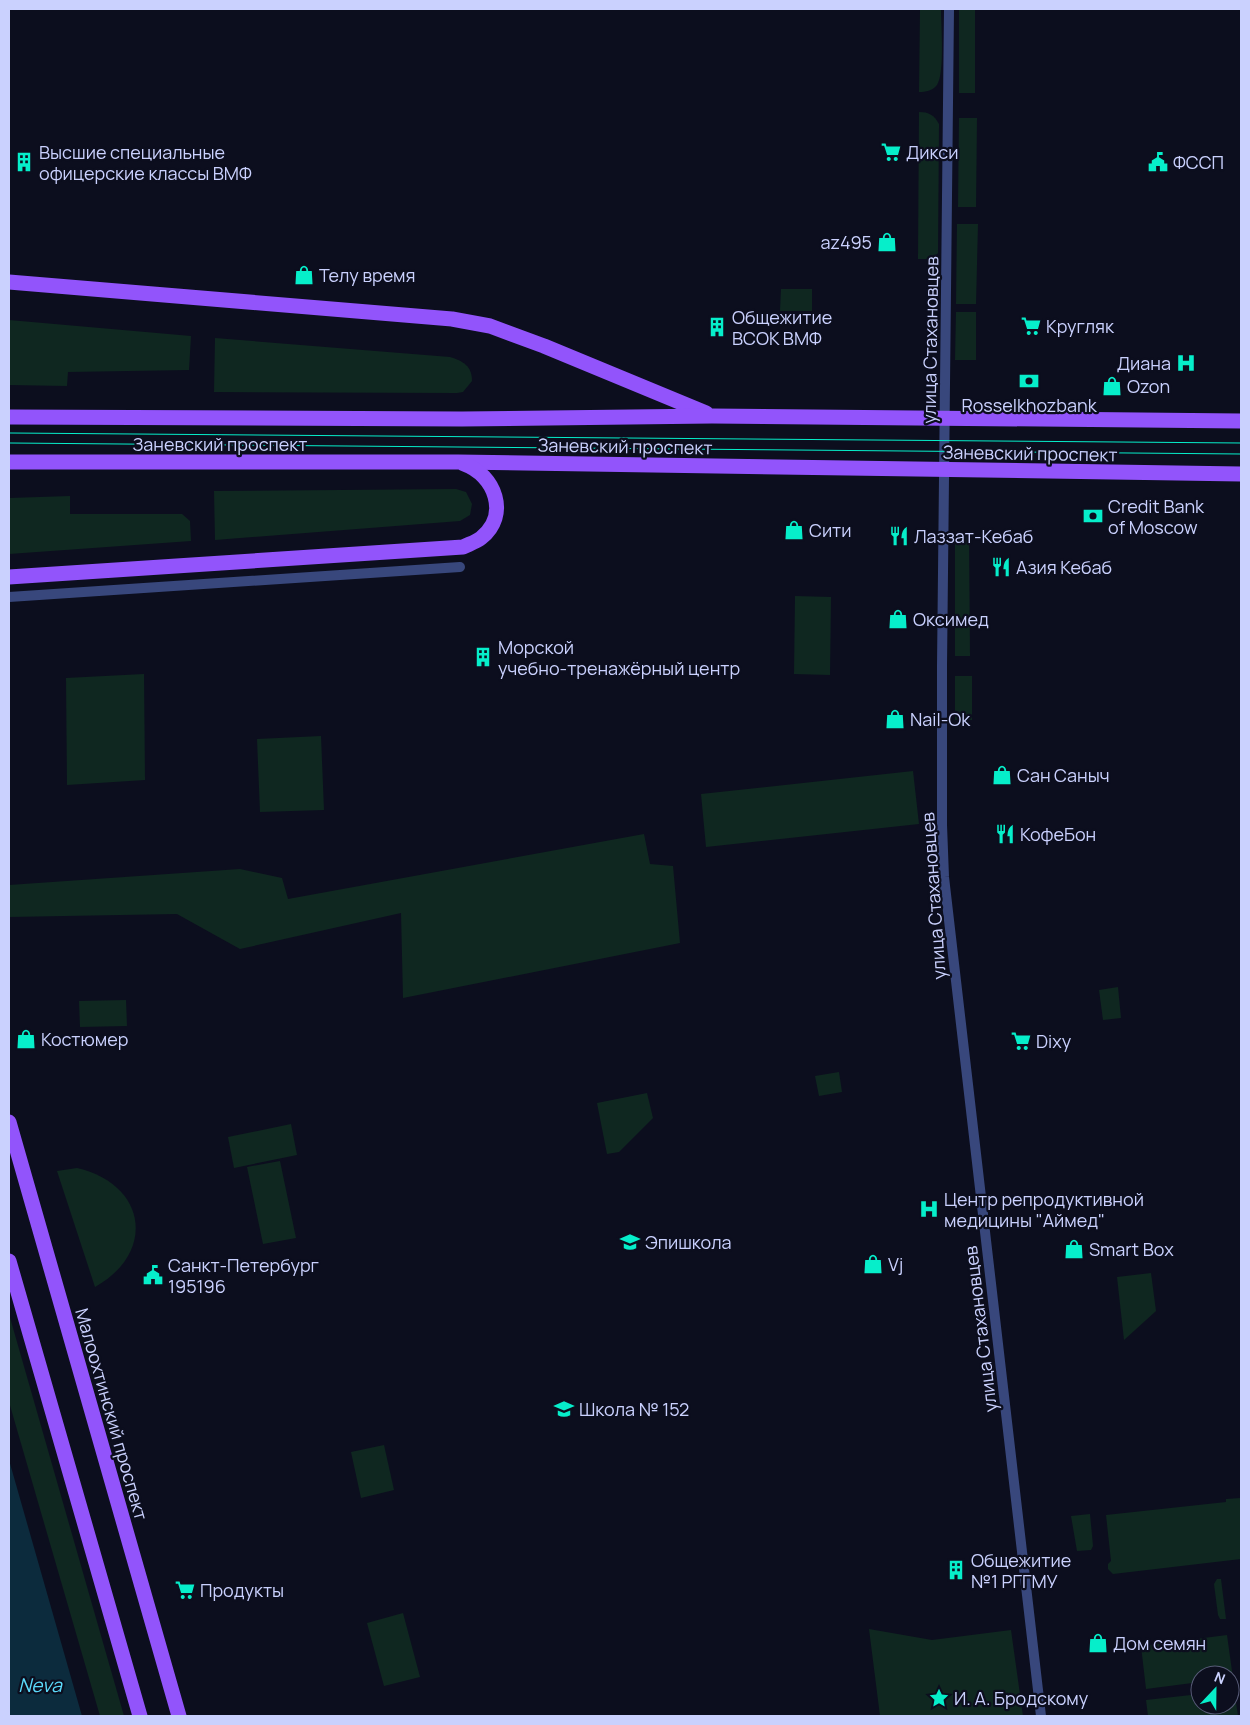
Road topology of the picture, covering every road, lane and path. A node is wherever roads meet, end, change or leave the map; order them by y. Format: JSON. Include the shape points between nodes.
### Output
{"nodes":[{"id":1,"x":949,"y":9,"type":"edge"},
{"id":2,"x":9,"y":282,"type":"edge"},
{"id":3,"x":712,"y":416,"type":"junction"},
{"id":4,"x":9,"y":417,"type":"edge"},
{"id":5,"x":945,"y":418,"type":"junction"},
{"id":6,"x":1241,"y":421,"type":"edge"},
{"id":7,"x":9,"y":462,"type":"edge"},
{"id":8,"x":458,"y":462,"type":"junction"},
{"id":9,"x":944,"y":471,"type":"junction"},
{"id":10,"x":1241,"y":474,"type":"edge"},
{"id":11,"x":460,"y":567,"type":"dead end"},
{"id":12,"x":9,"y":577,"type":"edge"},
{"id":13,"x":9,"y":597,"type":"edge"},
{"id":14,"x":9,"y":1122,"type":"edge"},
{"id":15,"x":9,"y":1261,"type":"edge"},
{"id":16,"x":140,"y":1716,"type":"edge"},
{"id":17,"x":179,"y":1716,"type":"edge"},
{"id":18,"x":1041,"y":1716,"type":"edge"}],
"edges":[{"from":1,"to":5,"type":"street","name":"улица Стахановцев"},
{"from":2,"to":3,"type":"main road","via":[[452,319],[490,326]]},
{"from":3,"to":4,"type":"main road","name":"Заневский проспект","via":[[462,419]]},
{"from":3,"to":5,"type":"main road","name":"Заневский проспект"},
{"from":5,"to":6,"type":"main road","name":"Заневский проспект"},
{"from":5,"to":9,"type":"street","name":"улица Стахановцев"},
{"from":7,"to":8,"type":"main road","name":"Заневский проспект"},
{"from":8,"to":9,"type":"main road","name":"Заневский проспект"},
{"from":8,"to":12,"type":"main road","via":[[477,469],[491,483],[497,502],[493,522],[485,533],[463,547]]},
{"from":9,"to":10,"type":"main road","name":"Заневский проспект"},
{"from":9,"to":18,"type":"street","name":"улица Стахановцев","via":[[944,877]]},
{"from":11,"to":13,"type":"street"},
{"from":14,"to":17,"type":"main road","name":"Малоохтинский проспект"},
{"from":15,"to":16,"type":"main road"}]}
